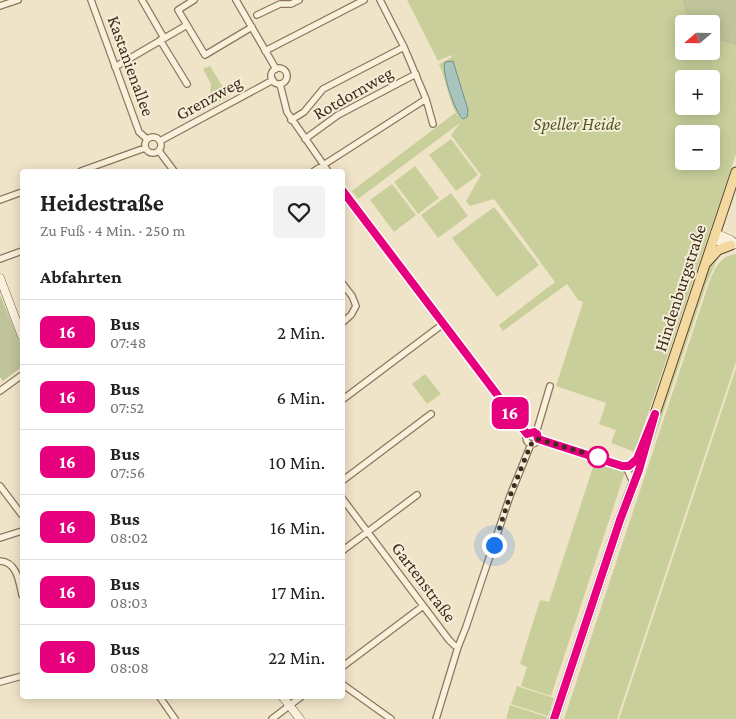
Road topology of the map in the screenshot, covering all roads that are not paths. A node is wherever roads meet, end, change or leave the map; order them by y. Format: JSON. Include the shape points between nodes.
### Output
{"nodes":[{"id":1,"x":18,"y":0,"type":"edge"},
{"id":2,"x":91,"y":0,"type":"edge"},
{"id":3,"x":142,"y":0,"type":"edge"},
{"id":4,"x":194,"y":0,"type":"edge"},
{"id":5,"x":236,"y":0,"type":"edge"},
{"id":6,"x":299,"y":0,"type":"edge"},
{"id":7,"x":364,"y":0,"type":"edge"},
{"id":8,"x":380,"y":0,"type":"edge"},
{"id":9,"x":287,"y":2,"type":"edge"},
{"id":10,"x":0,"y":6,"type":"edge"},
{"id":11,"x":257,"y":15,"type":"dead end"},
{"id":12,"x":188,"y":25,"type":"junction"},
{"id":13,"x":252,"y":27,"type":"junction"},
{"id":14,"x":162,"y":39,"type":"junction"},
{"id":15,"x":404,"y":47,"type":"junction"},
{"id":16,"x":265,"y":51,"type":"junction"},
{"id":17,"x":115,"y":67,"type":"junction"},
{"id":18,"x":276,"y":69,"type":"junction"},
{"id":19,"x":416,"y":74,"type":"junction"},
{"id":20,"x":273,"y":80,"type":"junction"},
{"id":21,"x":187,"y":84,"type":"dead end"},
{"id":22,"x":280,"y":84,"type":"junction"},
{"id":23,"x":426,"y":99,"type":"junction"},
{"id":24,"x":292,"y":120,"type":"junction"},
{"id":25,"x":433,"y":124,"type":"dead end"},
{"id":26,"x":305,"y":139,"type":"junction"},
{"id":27,"x":147,"y":140,"type":"junction"},
{"id":28,"x":160,"y":141,"type":"junction"},
{"id":29,"x":145,"y":148,"type":"junction"},
{"id":30,"x":159,"y":151,"type":"junction"},
{"id":31,"x":323,"y":164,"type":"junction"},
{"id":32,"x":87,"y":169,"type":"edge"},
{"id":33,"x":172,"y":169,"type":"edge"},
{"id":34,"x":317,"y":169,"type":"edge"},
{"id":35,"x":327,"y":169,"type":"edge"},
{"id":36,"x":736,"y":172,"type":"edge"},
{"id":37,"x":20,"y":193,"type":"edge"},
{"id":38,"x":345,"y":194,"type":"edge"},
{"id":39,"x":0,"y":200,"type":"edge"},
{"id":40,"x":714,"y":237,"type":"junction"},
{"id":41,"x":734,"y":244,"type":"edge"},
{"id":42,"x":20,"y":252,"type":"edge"},
{"id":43,"x":0,"y":259,"type":"edge"},
{"id":44,"x":705,"y":264,"type":"junction"},
{"id":45,"x":0,"y":278,"type":"edge"},
{"id":46,"x":345,"y":287,"type":"edge"},
{"id":47,"x":345,"y":320,"type":"edge"},
{"id":48,"x":443,"y":324,"type":"junction"},
{"id":49,"x":20,"y":331,"type":"edge"},
{"id":50,"x":20,"y":376,"type":"edge"},
{"id":51,"x":550,"y":386,"type":"dead end"},
{"id":52,"x":0,"y":391,"type":"edge"},
{"id":53,"x":345,"y":398,"type":"edge"},
{"id":54,"x":431,"y":414,"type":"dead end"},
{"id":55,"x":655,"y":414,"type":"junction"},
{"id":56,"x":527,"y":434,"type":"junction"},
{"id":57,"x":537,"y":436,"type":"junction"},
{"id":58,"x":531,"y":444,"type":"junction"},
{"id":59,"x":637,"y":459,"type":"junction"},
{"id":60,"x":622,"y":466,"type":"junction"},
{"id":61,"x":631,"y":478,"type":"junction"},
{"id":62,"x":345,"y":479,"type":"edge"},
{"id":63,"x":0,"y":486,"type":"edge"},
{"id":64,"x":417,"y":495,"type":"dead end"},
{"id":65,"x":345,"y":502,"type":"edge"},
{"id":66,"x":20,"y":512,"type":"edge"},
{"id":67,"x":620,"y":520,"type":"junction"},
{"id":68,"x":368,"y":532,"type":"junction"},
{"id":69,"x":20,"y":533,"type":"edge"},
{"id":70,"x":0,"y":538,"type":"edge"},
{"id":71,"x":345,"y":549,"type":"edge"},
{"id":72,"x":0,"y":561,"type":"edge"},
{"id":73,"x":20,"y":587,"type":"edge"},
{"id":74,"x":423,"y":606,"type":"junction"},
{"id":75,"x":458,"y":646,"type":"junction"},
{"id":76,"x":345,"y":665,"type":"edge"},
{"id":77,"x":20,"y":677,"type":"edge"},
{"id":78,"x":0,"y":682,"type":"edge"},
{"id":79,"x":345,"y":686,"type":"edge"},
{"id":80,"x":161,"y":699,"type":"edge"},
{"id":81,"x":284,"y":699,"type":"edge"},
{"id":82,"x":298,"y":699,"type":"edge"},
{"id":83,"x":290,"y":706,"type":"junction"},
{"id":84,"x":175,"y":719,"type":"edge"},
{"id":85,"x":272,"y":719,"type":"edge"},
{"id":86,"x":300,"y":719,"type":"edge"},
{"id":87,"x":391,"y":719,"type":"edge"},
{"id":88,"x":436,"y":719,"type":"edge"},
{"id":89,"x":554,"y":719,"type":"edge"}],
"edges":[{"from":1,"to":10,"type":"street"},
{"from":2,"to":17,"type":"street","name":"Kastanienallee"},
{"from":3,"to":14,"type":"street"},
{"from":4,"to":12,"type":"street","via":[[178,10]]},
{"from":5,"to":13,"type":"street"},
{"from":6,"to":9,"type":"street"},
{"from":7,"to":16,"type":"street"},
{"from":8,"to":15,"type":"street","name":"Rotdornweg"},
{"from":9,"to":11,"type":"street"},
{"from":12,"to":13,"type":"street","via":[[205,55]]},
{"from":12,"to":14,"type":"street"},
{"from":13,"to":16,"type":"street"},
{"from":14,"to":17,"type":"street"},
{"from":14,"to":21,"type":"street"},
{"from":15,"to":19,"type":"street","name":"Rotdornweg"},
{"from":15,"to":24,"type":"street","name":"Rotdornweg","via":[[322,89],[304,112]]},
{"from":16,"to":18,"type":"street"},
{"from":17,"to":27,"type":"street","name":"Kastanienallee","via":[[139,132]]},
{"from":18,"to":20,"type":"street"},
{"from":18,"to":22,"type":"street","via":[[283,69],[287,75],[285,82]]},
{"from":19,"to":23,"type":"street","name":"Rotdornweg"},
{"from":19,"to":26,"type":"street","name":"Rotdornweg","via":[[338,115]]},
{"from":20,"to":22,"type":"street"},
{"from":20,"to":28,"type":"street","name":"Grenzweg"},
{"from":22,"to":24,"type":"street"},
{"from":23,"to":25,"type":"street","name":"Rotdornweg"},
{"from":23,"to":31,"type":"street"},
{"from":24,"to":26,"type":"street"},
{"from":26,"to":31,"type":"street"},
{"from":27,"to":28,"type":"street","name":"Kastanienallee","via":[[154,137]]},
{"from":27,"to":29,"type":"street","name":"Kastanienallee"},
{"from":28,"to":30,"type":"street"},
{"from":29,"to":30,"type":"street","via":[[151,154]]},
{"from":29,"to":32,"type":"street"},
{"from":30,"to":33,"type":"street"},
{"from":31,"to":34,"type":"street"},
{"from":31,"to":35,"type":"street"},
{"from":36,"to":40,"type":"main road","name":"Hindenburgstraße"},
{"from":37,"to":39,"type":"street"},
{"from":38,"to":48,"type":"street"},
{"from":40,"to":41,"type":"street"},
{"from":40,"to":44,"type":"main road","name":"Hindenburgstraße"},
{"from":41,"to":44,"type":"main road","via":[[718,250]]},
{"from":42,"to":43,"type":"street"},
{"from":44,"to":55,"type":"main road","name":"Hindenburgstraße"},
{"from":45,"to":49,"type":"street"},
{"from":46,"to":47,"type":"street","via":[[356,306]]},
{"from":48,"to":53,"type":"street"},
{"from":48,"to":56,"type":"street"},
{"from":50,"to":52,"type":"street"},
{"from":51,"to":57,"type":"street"},
{"from":54,"to":62,"type":"street"},
{"from":55,"to":59,"type":"main road","name":"Hindenburgstraße"},
{"from":55,"to":67,"type":"main road","name":"Hindenburgstraße","via":[[638,474]]},
{"from":56,"to":57,"type":"street","via":[[530,432]]},
{"from":56,"to":58,"type":"street","via":[[526,440]]},
{"from":57,"to":58,"type":"street"},
{"from":57,"to":60,"type":"street"},
{"from":58,"to":75,"type":"street"},
{"from":59,"to":60,"type":"street","via":[[629,466]]},
{"from":59,"to":61,"type":"main road","name":"Hindenburgstraße"},
{"from":60,"to":61,"type":"street"},
{"from":61,"to":67,"type":"main road","name":"Hindenburgstraße"},
{"from":63,"to":66,"type":"street"},
{"from":64,"to":68,"type":"street"},
{"from":65,"to":68,"type":"street","name":"Gartenstraße"},
{"from":67,"to":89,"type":"main road","name":"Hindenburgstraße"},
{"from":68,"to":71,"type":"street"},
{"from":68,"to":74,"type":"street","name":"Gartenstraße"},
{"from":69,"to":70,"type":"street"},
{"from":72,"to":73,"type":"street","via":[[14,567]]},
{"from":74,"to":75,"type":"street","name":"Gartenstraße","via":[[449,640]]},
{"from":74,"to":76,"type":"street"},
{"from":75,"to":88,"type":"street"},
{"from":77,"to":78,"type":"street"},
{"from":79,"to":87,"type":"street"},
{"from":80,"to":84,"type":"street"},
{"from":81,"to":83,"type":"street"},
{"from":82,"to":83,"type":"street"},
{"from":83,"to":85,"type":"street"},
{"from":83,"to":86,"type":"street"}]}
